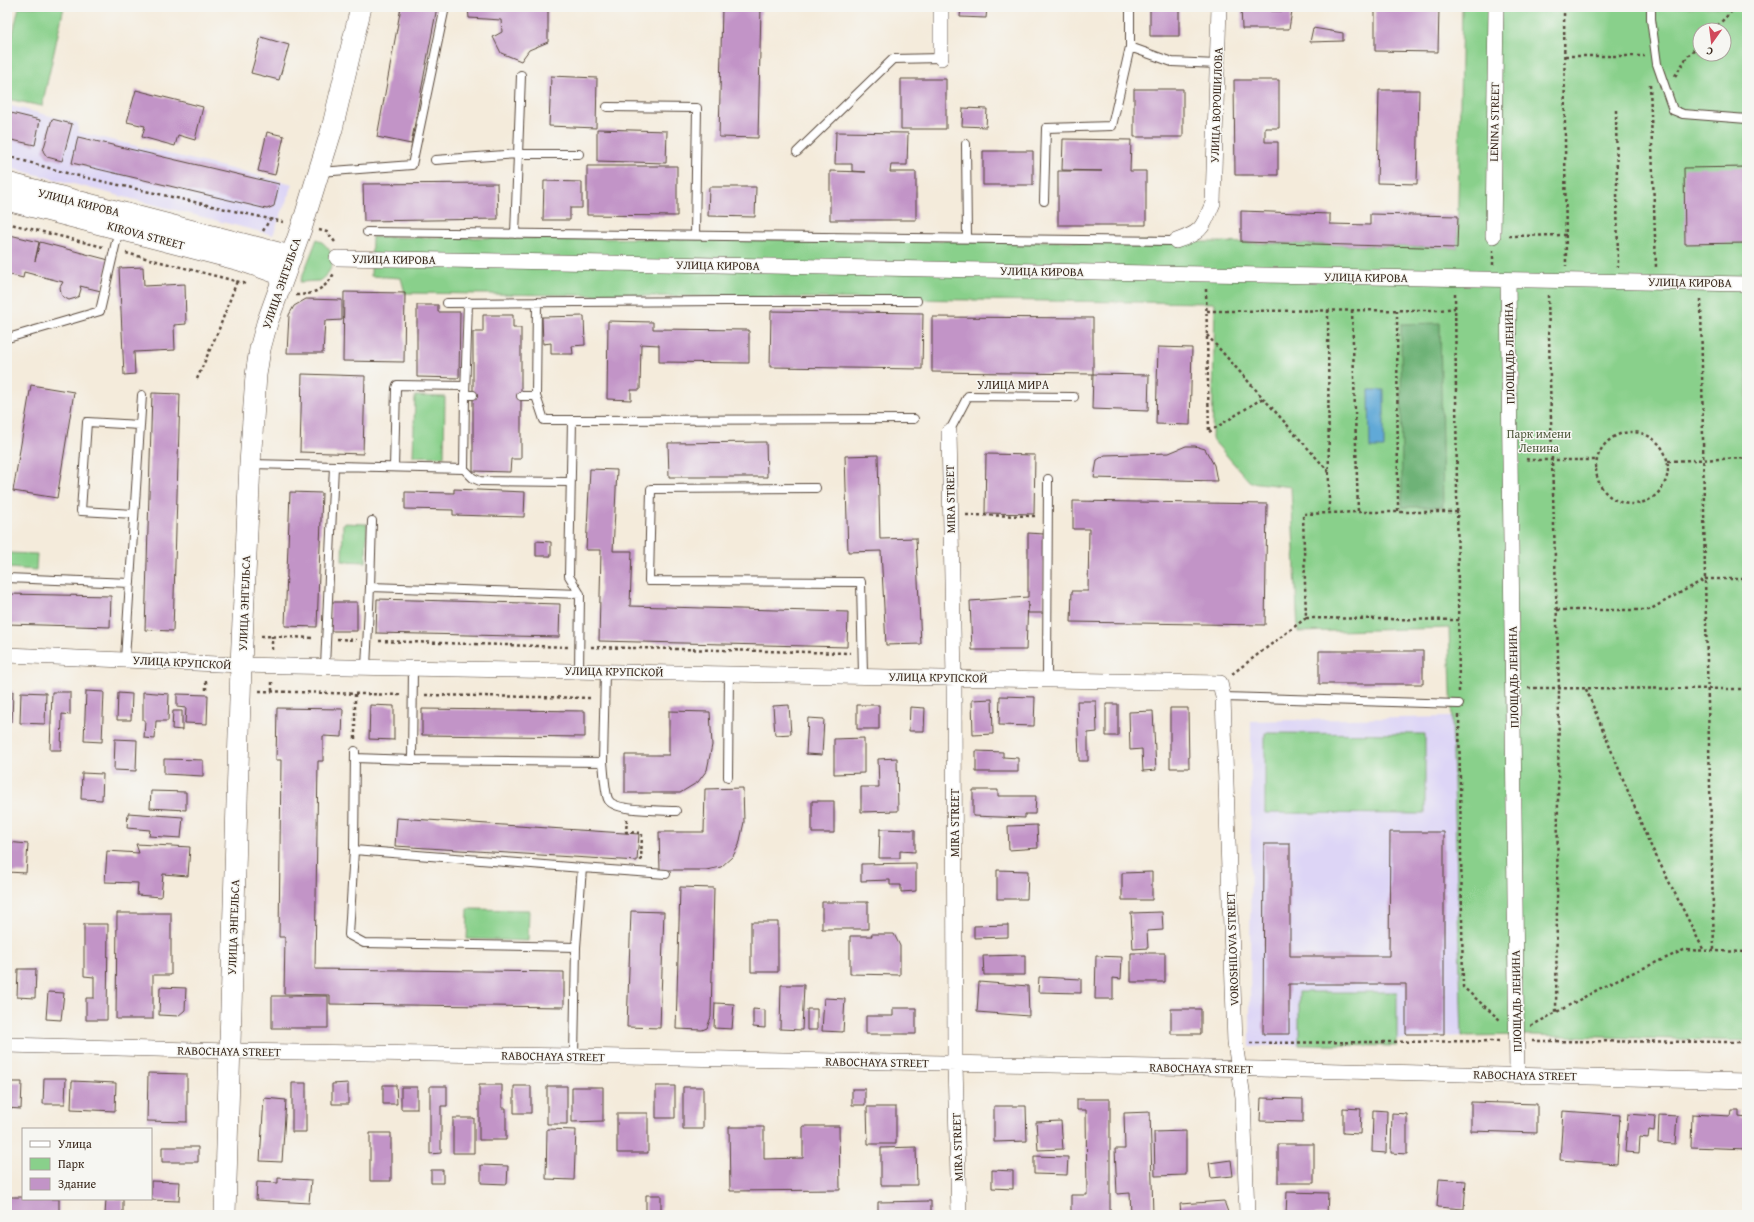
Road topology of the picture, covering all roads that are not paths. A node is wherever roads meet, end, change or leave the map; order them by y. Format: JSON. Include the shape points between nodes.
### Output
{"nodes":[{"id":1,"x":361,"y":7,"type":"edge"},
{"id":2,"x":445,"y":7,"type":"edge"},
{"id":3,"x":941,"y":7,"type":"edge"},
{"id":4,"x":1130,"y":7,"type":"edge"},
{"id":5,"x":1219,"y":7,"type":"edge"},
{"id":6,"x":1496,"y":7,"type":"edge"},
{"id":7,"x":1651,"y":7,"type":"edge"},
{"id":8,"x":1130,"y":47,"type":"junction"},
{"id":9,"x":940,"y":58,"type":"joint"},
{"id":10,"x":1217,"y":64,"type":"junction"},
{"id":11,"x":521,"y":75,"type":"dead end"},
{"id":12,"x":607,"y":107,"type":"dead end"},
{"id":13,"x":1747,"y":118,"type":"edge"},
{"id":14,"x":966,"y":144,"type":"dead end"},
{"id":15,"x":797,"y":152,"type":"dead end"},
{"id":16,"x":518,"y":154,"type":"junction"},
{"id":17,"x":579,"y":154,"type":"dead end"},
{"id":18,"x":435,"y":160,"type":"dead end"},
{"id":19,"x":318,"y":172,"type":"junction"},
{"id":20,"x":7,"y":183,"type":"edge"},
{"id":21,"x":7,"y":200,"type":"edge"},
{"id":22,"x":1044,"y":201,"type":"dead end"},
{"id":23,"x":120,"y":228,"type":"junction"},
{"id":24,"x":367,"y":232,"type":"dead end"},
{"id":25,"x":515,"y":234,"type":"junction"},
{"id":26,"x":695,"y":236,"type":"junction"},
{"id":27,"x":1493,"y":236,"type":"road end"},
{"id":28,"x":966,"y":238,"type":"junction"},
{"id":29,"x":1176,"y":241,"type":"joint"},
{"id":30,"x":251,"y":255,"type":"junction"},
{"id":31,"x":337,"y":258,"type":"road end"},
{"id":32,"x":283,"y":274,"type":"junction"},
{"id":33,"x":1508,"y":280,"type":"junction"},
{"id":34,"x":1747,"y":284,"type":"edge"},
{"id":35,"x":917,"y":301,"type":"dead end"},
{"id":36,"x":468,"y":302,"type":"junction"},
{"id":37,"x":537,"y":302,"type":"junction"},
{"id":38,"x":447,"y":303,"type":"dead end"},
{"id":39,"x":8,"y":338,"type":"edge"},
{"id":40,"x":465,"y":386,"type":"junction"},
{"id":41,"x":142,"y":395,"type":"dead end"},
{"id":42,"x":521,"y":396,"type":"dead end"},
{"id":43,"x":536,"y":396,"type":"junction"},
{"id":44,"x":1074,"y":397,"type":"dead end"},
{"id":45,"x":914,"y":419,"type":"dead end"},
{"id":46,"x":572,"y":420,"type":"junction"},
{"id":47,"x":140,"y":425,"type":"junction"},
{"id":48,"x":948,"y":432,"type":"joint"},
{"id":49,"x":250,"y":464,"type":"junction"},
{"id":50,"x":334,"y":466,"type":"junction"},
{"id":51,"x":394,"y":467,"type":"junction"},
{"id":52,"x":464,"y":469,"type":"junction"},
{"id":53,"x":1048,"y":479,"type":"dead end"},
{"id":54,"x":570,"y":482,"type":"junction"},
{"id":55,"x":816,"y":488,"type":"dead end"},
{"id":56,"x":134,"y":514,"type":"junction"},
{"id":57,"x":372,"y":521,"type":"dead end"},
{"id":58,"x":7,"y":578,"type":"edge"},
{"id":59,"x":130,"y":583,"type":"junction"},
{"id":60,"x":370,"y":587,"type":"junction"},
{"id":61,"x":580,"y":594,"type":"junction"},
{"id":62,"x":7,"y":655,"type":"edge"},
{"id":63,"x":125,"y":659,"type":"junction"},
{"id":64,"x":241,"y":665,"type":"junction"},
{"id":65,"x":325,"y":666,"type":"junction"},
{"id":66,"x":366,"y":667,"type":"junction"},
{"id":67,"x":413,"y":668,"type":"junction"},
{"id":68,"x":579,"y":670,"type":"junction"},
{"id":69,"x":605,"y":671,"type":"junction"},
{"id":70,"x":729,"y":673,"type":"junction"},
{"id":71,"x":863,"y":675,"type":"junction"},
{"id":72,"x":954,"y":677,"type":"junction"},
{"id":73,"x":1047,"y":679,"type":"junction"},
{"id":74,"x":1222,"y":690,"type":"junction"},
{"id":75,"x":1459,"y":704,"type":"road end"},
{"id":76,"x":412,"y":760,"type":"junction"},
{"id":77,"x":603,"y":762,"type":"junction"},
{"id":78,"x":728,"y":777,"type":"dead end"},
{"id":79,"x":676,"y":811,"type":"dead end"},
{"id":80,"x":354,"y":850,"type":"junction"},
{"id":81,"x":582,"y":868,"type":"junction"},
{"id":82,"x":666,"y":874,"type":"dead end"},
{"id":83,"x":576,"y":947,"type":"junction"},
{"id":84,"x":7,"y":1045,"type":"edge"},
{"id":85,"x":229,"y":1052,"type":"junction"},
{"id":86,"x":574,"y":1056,"type":"junction"},
{"id":87,"x":955,"y":1064,"type":"junction"},
{"id":88,"x":1238,"y":1068,"type":"junction"},
{"id":89,"x":1517,"y":1075,"type":"junction"},
{"id":90,"x":1747,"y":1081,"type":"edge"},
{"id":91,"x":225,"y":1215,"type":"edge"},
{"id":92,"x":959,"y":1215,"type":"edge"},
{"id":93,"x":1247,"y":1215,"type":"edge"}],
"edges":[{"from":1,"to":19,"type":"main road","name":"УЛИЦА ЭНГЕЛЬСА","via":[[332,129]]},
{"from":2,"to":19,"type":"lane","via":[[412,165]]},
{"from":3,"to":9,"type":"street"},
{"from":4,"to":8,"type":"lane"},
{"from":5,"to":10,"type":"street","name":"УЛИЦА ВОРОШИЛОВА"},
{"from":6,"to":27,"type":"street","name":"LENINA STREET"},
{"from":7,"to":13,"type":"lane","via":[[1650,19],[1657,64],[1673,110],[1683,114]]},
{"from":8,"to":10,"type":"lane","via":[[1172,62]]},
{"from":8,"to":22,"type":"lane","via":[[1112,126],[1046,128]]},
{"from":9,"to":15,"type":"lane","via":[[893,59]]},
{"from":10,"to":29,"type":"street","name":"УЛИЦА ВОРОШИЛОВА","via":[[1213,203],[1202,228],[1192,236]]},
{"from":11,"to":16,"type":"lane"},
{"from":12,"to":26,"type":"lane","via":[[697,108]]},
{"from":14,"to":28,"type":"lane"},
{"from":16,"to":17,"type":"lane"},
{"from":16,"to":18,"type":"lane"},
{"from":16,"to":25,"type":"lane"},
{"from":19,"to":32,"type":"main road","name":"УЛИЦА ЭНГЕЛЬСА","via":[[302,226]]},
{"from":20,"to":30,"type":"main road","name":"УЛИЦА КИРОВА"},
{"from":21,"to":23,"type":"main road","name":"KIROVA STREET"},
{"from":23,"to":30,"type":"main road","name":"KIROVA STREET"},
{"from":23,"to":39,"type":"lane","via":[[100,311]]},
{"from":24,"to":25,"type":"lane"},
{"from":25,"to":26,"type":"lane"},
{"from":26,"to":28,"type":"lane"},
{"from":28,"to":29,"type":"lane"},
{"from":30,"to":32,"type":"main road","name":"УЛИЦА КИРОВА"},
{"from":31,"to":33,"type":"street","name":"УЛИЦА КИРОВА"},
{"from":32,"to":49,"type":"main road","name":"УЛИЦА ЭНГЕЛЬСА","via":[[260,349]]},
{"from":33,"to":34,"type":"street","name":"УЛИЦА КИРОВА"},
{"from":33,"to":89,"type":"street","name":"ПЛОЩАДЬ ЛЕНИНА"},
{"from":35,"to":37,"type":"lane"},
{"from":36,"to":37,"type":"lane"},
{"from":36,"to":38,"type":"lane"},
{"from":36,"to":40,"type":"lane"},
{"from":37,"to":43,"type":"lane"},
{"from":40,"to":51,"type":"lane","via":[[397,385]]},
{"from":40,"to":52,"type":"lane","via":[[469,395]]},
{"from":41,"to":47,"type":"lane"},
{"from":42,"to":43,"type":"lane"},
{"from":43,"to":46,"type":"lane","via":[[544,420]]},
{"from":44,"to":48,"type":"lane","name":"УЛИЦА МИРА","via":[[968,396]]},
{"from":45,"to":46,"type":"lane"},
{"from":46,"to":54,"type":"lane"},
{"from":47,"to":56,"type":"lane"},
{"from":47,"to":56,"type":"lane","via":[[87,422],[83,481],[82,511]]},
{"from":48,"to":72,"type":"street","name":"MIRA STREET"},
{"from":49,"to":50,"type":"lane"},
{"from":49,"to":64,"type":"main road","name":"УЛИЦА ЭНГЕЛЬСА"},
{"from":50,"to":51,"type":"lane"},
{"from":50,"to":65,"type":"lane"},
{"from":51,"to":52,"type":"lane"},
{"from":52,"to":54,"type":"lane","via":[[480,481]]},
{"from":53,"to":73,"type":"lane"},
{"from":54,"to":61,"type":"lane","via":[[569,576]]},
{"from":55,"to":71,"type":"lane","via":[[651,489],[648,581],[861,582]]},
{"from":56,"to":59,"type":"lane"},
{"from":57,"to":60,"type":"lane"},
{"from":58,"to":59,"type":"lane"},
{"from":59,"to":63,"type":"lane"},
{"from":60,"to":61,"type":"lane"},
{"from":60,"to":66,"type":"lane"},
{"from":61,"to":68,"type":"lane"},
{"from":62,"to":63,"type":"street","name":"УЛИЦА КРУПСКОЙ"},
{"from":63,"to":64,"type":"street","name":"УЛИЦА КРУПСКОЙ"},
{"from":64,"to":65,"type":"street","name":"УЛИЦА КРУПСКОЙ"},
{"from":64,"to":85,"type":"main road","name":"УЛИЦА ЭНГЕЛЬСА"},
{"from":65,"to":66,"type":"street","name":"УЛИЦА КРУПСКОЙ"},
{"from":66,"to":67,"type":"street","name":"УЛИЦА КРУПСКОЙ"},
{"from":67,"to":68,"type":"street","name":"УЛИЦА КРУПСКОЙ"},
{"from":67,"to":76,"type":"lane"},
{"from":68,"to":69,"type":"street","name":"УЛИЦА КРУПСКОЙ"},
{"from":69,"to":70,"type":"street","name":"УЛИЦА КРУПСКОЙ"},
{"from":69,"to":77,"type":"lane"},
{"from":70,"to":71,"type":"street","name":"УЛИЦА КРУПСКОЙ"},
{"from":70,"to":78,"type":"lane"},
{"from":71,"to":72,"type":"street","name":"УЛИЦА КРУПСКОЙ"},
{"from":72,"to":73,"type":"street","name":"УЛИЦА КРУПСКОЙ"},
{"from":72,"to":87,"type":"street","name":"MIRA STREET"},
{"from":73,"to":74,"type":"street","name":"УЛИЦА КРУПСКОЙ"},
{"from":74,"to":75,"type":"lane"},
{"from":74,"to":88,"type":"street","name":"VOROSHILOVA STREET"},
{"from":76,"to":77,"type":"lane"},
{"from":76,"to":80,"type":"lane","via":[[355,754]]},
{"from":77,"to":79,"type":"lane","via":[[608,799],[614,805]]},
{"from":80,"to":81,"type":"lane"},
{"from":80,"to":83,"type":"lane","via":[[349,935],[364,943]]},
{"from":81,"to":82,"type":"lane"},
{"from":81,"to":83,"type":"lane"},
{"from":83,"to":86,"type":"lane"},
{"from":84,"to":85,"type":"street","name":"RABOCHAYA STREET"},
{"from":85,"to":86,"type":"street","name":"RABOCHAYA STREET"},
{"from":85,"to":91,"type":"main road","name":"УЛИЦА ЭНГЕЛЬСА"},
{"from":86,"to":87,"type":"street","name":"RABOCHAYA STREET"},
{"from":87,"to":88,"type":"street","name":"RABOCHAYA STREET"},
{"from":87,"to":92,"type":"street","name":"MIRA STREET"},
{"from":88,"to":89,"type":"street","name":"RABOCHAYA STREET"},
{"from":88,"to":93,"type":"street","name":"VOROSHILOVA STREET","via":[[1243,1097]]},
{"from":89,"to":90,"type":"street","name":"RABOCHAYA STREET"}]}
